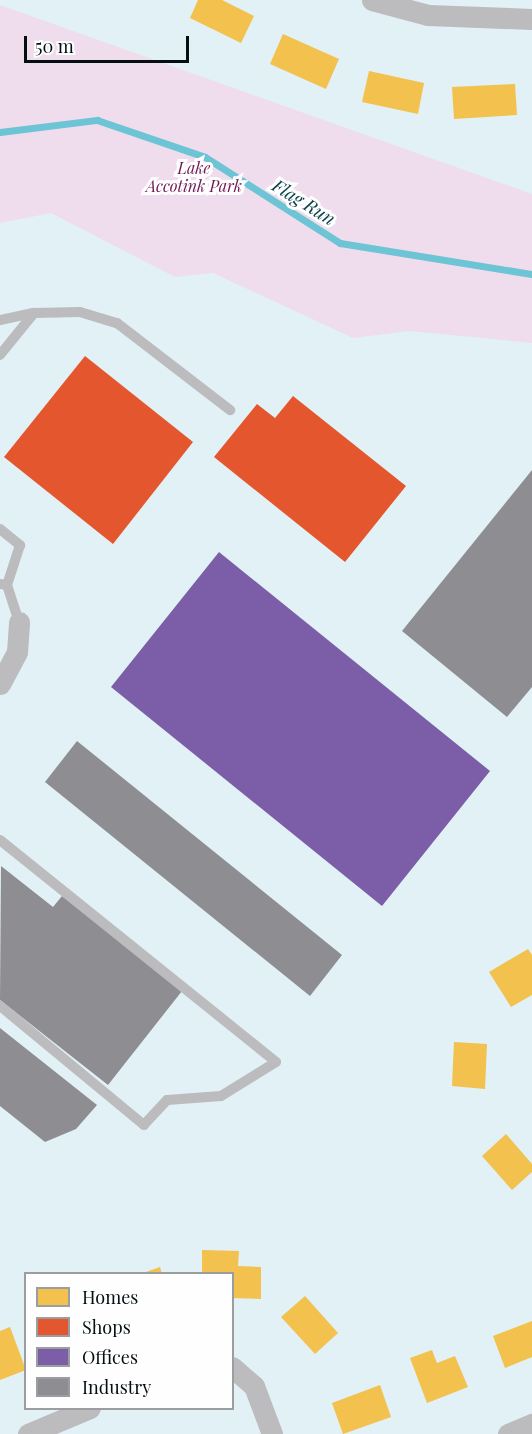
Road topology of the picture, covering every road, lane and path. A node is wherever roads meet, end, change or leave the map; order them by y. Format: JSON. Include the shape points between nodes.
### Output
{"nodes":[{"id":1,"x":372,"y":0,"type":"edge"},
{"id":2,"x":532,"y":19,"type":"edge"},
{"id":3,"x":34,"y":313,"type":"junction"},
{"id":4,"x":0,"y":320,"type":"edge"},
{"id":5,"x":0,"y":355,"type":"edge"},
{"id":6,"x":230,"y":410,"type":"dead end"},
{"id":7,"x":0,"y":530,"type":"edge"},
{"id":8,"x":4,"y":584,"type":"edge"},
{"id":9,"x":19,"y":622,"type":"joint"},
{"id":10,"x":0,"y":684,"type":"edge"},
{"id":11,"x":0,"y":840,"type":"edge"},
{"id":12,"x":0,"y":1006,"type":"edge"},
{"id":13,"x":234,"y":1369,"type":"edge"},
{"id":14,"x":85,"y":1410,"type":"edge"},
{"id":15,"x":532,"y":1424,"type":"edge"},
{"id":16,"x":28,"y":1434,"type":"edge"},
{"id":17,"x":272,"y":1434,"type":"edge"},
{"id":18,"x":508,"y":1434,"type":"edge"}],
"edges":[{"from":1,"to":2,"type":"street","via":[[428,15]]},
{"from":3,"to":4,"type":"lane"},
{"from":3,"to":5,"type":"lane"},
{"from":3,"to":6,"type":"lane","via":[[80,312],[117,323]]},
{"from":7,"to":8,"type":"lane","via":[[20,545]]},
{"from":8,"to":9,"type":"lane"},
{"from":9,"to":10,"type":"street","via":[[17,652]]},
{"from":11,"to":12,"type":"lane","via":[[276,1062],[221,1096],[167,1100],[144,1125]]},
{"from":13,"to":17,"type":"street","via":[[254,1386]]},
{"from":14,"to":16,"type":"street"},
{"from":15,"to":18,"type":"street"}]}
